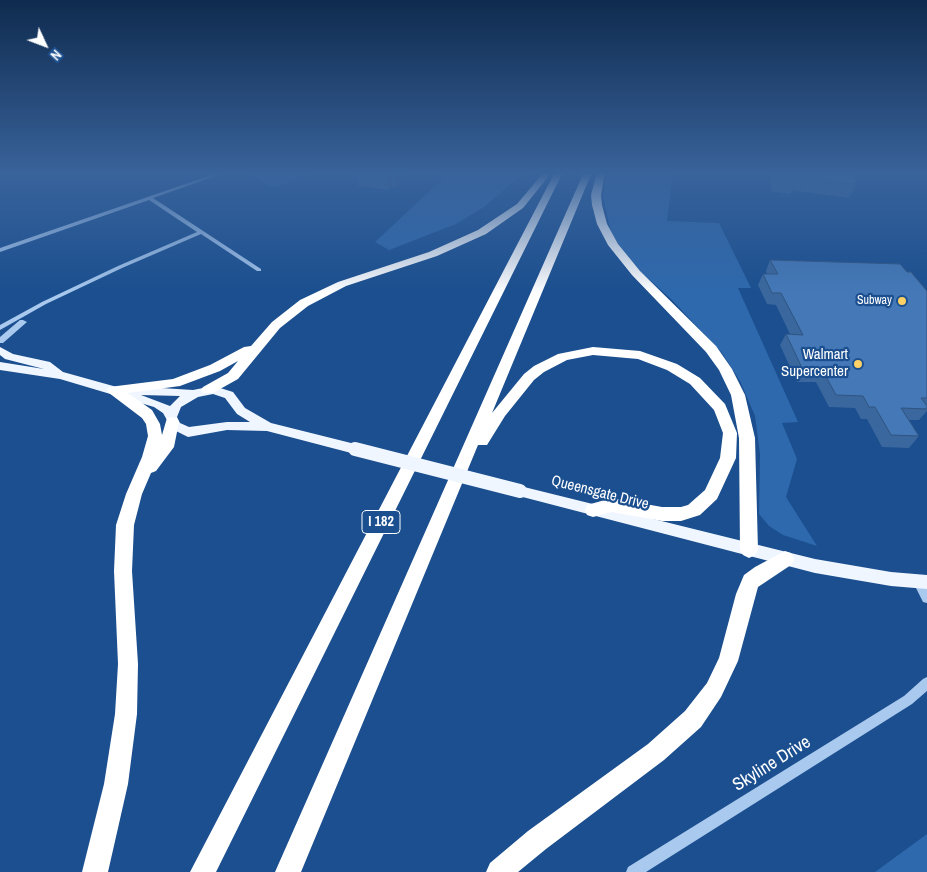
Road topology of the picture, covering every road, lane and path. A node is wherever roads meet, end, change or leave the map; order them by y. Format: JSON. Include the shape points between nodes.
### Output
{"nodes":[{"id":1,"x":107,"y":213,"type":"edge"},
{"id":2,"x":171,"y":213,"type":"edge"},
{"id":3,"x":511,"y":213,"type":"edge"},
{"id":4,"x":538,"y":213,"type":"edge"},
{"id":5,"x":571,"y":213,"type":"edge"},
{"id":6,"x":599,"y":213,"type":"edge"},
{"id":7,"x":200,"y":232,"type":"junction"},
{"id":8,"x":0,"y":250,"type":"edge"},
{"id":9,"x":259,"y":270,"type":"dead end"},
{"id":10,"x":67,"y":293,"type":"junction"},
{"id":11,"x":0,"y":328,"type":"edge"},
{"id":12,"x":262,"y":341,"type":"junction"},
{"id":13,"x":0,"y":342,"type":"edge"},
{"id":14,"x":0,"y":350,"type":"edge"},
{"id":15,"x":0,"y":366,"type":"edge"},
{"id":16,"x":60,"y":375,"type":"junction"},
{"id":17,"x":114,"y":390,"type":"junction"},
{"id":18,"x":202,"y":392,"type":"junction"},
{"id":19,"x":171,"y":420,"type":"junction"},
{"id":20,"x":267,"y":427,"type":"junction"},
{"id":21,"x":134,"y":494,"type":"junction"},
{"id":22,"x":593,"y":510,"type":"junction"},
{"id":23,"x":437,"y":526,"type":"junction"},
{"id":24,"x":749,"y":550,"type":"junction"},
{"id":25,"x":785,"y":559,"type":"junction"},
{"id":26,"x":923,"y":582,"type":"edge"},
{"id":27,"x":927,"y":598,"type":"edge"},
{"id":28,"x":927,"y":683,"type":"edge"},
{"id":29,"x":95,"y":872,"type":"edge"},
{"id":30,"x":203,"y":872,"type":"edge"},
{"id":31,"x":288,"y":872,"type":"edge"},
{"id":32,"x":499,"y":872,"type":"edge"},
{"id":33,"x":633,"y":872,"type":"edge"}],
"edges":[{"from":1,"to":8,"type":"street"},
{"from":2,"to":7,"type":"street"},
{"from":3,"to":12,"type":"highway","via":[[493,226],[433,254],[350,281],[315,297],[291,312]]},
{"from":4,"to":30,"type":"highway","number":"I 182"},
{"from":5,"to":23,"type":"highway"},
{"from":6,"to":24,"type":"highway","via":[[613,245],[636,274],[711,350],[738,395],[747,438]]},
{"from":7,"to":9,"type":"street"},
{"from":7,"to":10,"type":"street"},
{"from":10,"to":11,"type":"street"},
{"from":10,"to":13,"type":"street","via":[[22,322]]},
{"from":12,"to":17,"type":"highway","via":[[233,360],[196,376],[157,386]]},
{"from":12,"to":18,"type":"highway","via":[[233,376]]},
{"from":14,"to":16,"type":"main road","via":[[9,357],[46,365]]},
{"from":15,"to":16,"type":"main road"},
{"from":16,"to":17,"type":"main road"},
{"from":17,"to":18,"type":"main road","via":[[175,394]]},
{"from":17,"to":19,"type":"main road","via":[[158,404],[168,410]]},
{"from":17,"to":21,"type":"highway","via":[[142,409],[154,430],[154,445]]},
{"from":18,"to":19,"type":"main road","via":[[180,401],[172,410]]},
{"from":18,"to":20,"type":"main road","via":[[229,395],[241,411]]},
{"from":19,"to":20,"type":"main road","via":[[188,432],[227,426]]},
{"from":19,"to":21,"type":"highway","via":[[166,447]]},
{"from":20,"to":22,"type":"main road","name":"Queensgate Drive","bridge":true},
{"from":21,"to":29,"type":"highway","via":[[123,553],[128,664],[126,714],[116,784]]},
{"from":22,"to":23,"type":"highway","via":[[612,505],[681,514],[694,510],[711,494],[728,458],[730,434],[720,408],[695,381],[659,361],[625,352],[593,351],[563,357],[539,368],[518,388],[490,427]]},
{"from":22,"to":24,"type":"main road","name":"Queensgate Drive"},
{"from":23,"to":31,"type":"highway"},
{"from":24,"to":25,"type":"main road","name":"Queensgate Drive"},
{"from":25,"to":26,"type":"main road","name":"Queensgate Drive","via":[[865,575]]},
{"from":25,"to":32,"type":"highway","via":[[751,581],[728,662],[714,690],[692,719],[656,752]]},
{"from":26,"to":27,"type":"street"},
{"from":28,"to":33,"type":"street","name":"Skyline Drive","via":[[908,700]]}]}
